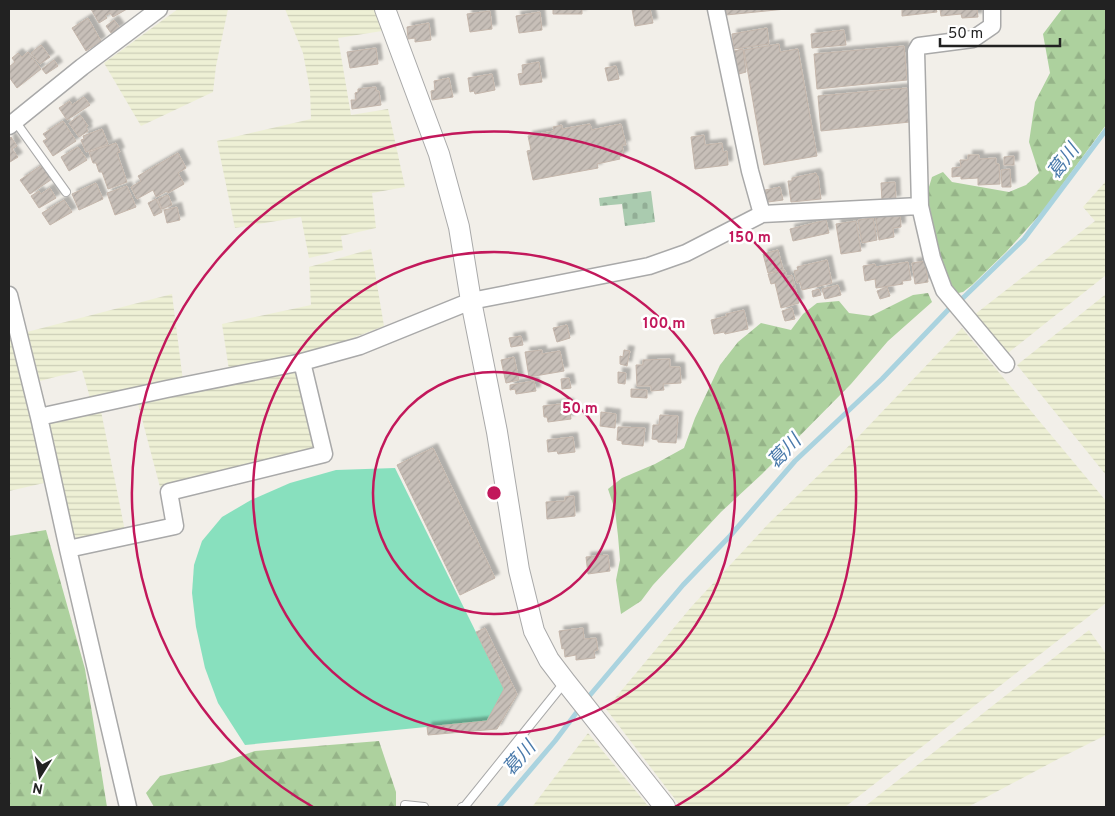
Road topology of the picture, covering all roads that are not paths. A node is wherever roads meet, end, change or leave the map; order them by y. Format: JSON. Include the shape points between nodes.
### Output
{"nodes":[{"id":1,"x":159,"y":9,"type":"edge"},
{"id":2,"x":385,"y":9,"type":"edge"},
{"id":3,"x":716,"y":9,"type":"edge"},
{"id":4,"x":992,"y":9,"type":"edge"},
{"id":5,"x":12,"y":124,"type":"edge"},
{"id":6,"x":66,"y":192,"type":"dead end"},
{"id":7,"x":920,"y":206,"type":"junction"},
{"id":8,"x":762,"y":214,"type":"junction"},
{"id":9,"x":9,"y":294,"type":"edge"},
{"id":10,"x":470,"y":301,"type":"junction"},
{"id":11,"x":302,"y":362,"type":"junction"},
{"id":12,"x":1006,"y":364,"type":"dead end"},
{"id":13,"x":39,"y":417,"type":"junction"},
{"id":14,"x":68,"y":549,"type":"junction"},
{"id":15,"x":568,"y":685,"type":"junction"},
{"id":16,"x":406,"y":805,"type":"dead end"},
{"id":17,"x":128,"y":807,"type":"edge"},
{"id":18,"x":424,"y":807,"type":"edge"},
{"id":19,"x":462,"y":807,"type":"edge"},
{"id":20,"x":665,"y":807,"type":"edge"}],
"edges":[{"from":1,"to":5,"type":"street"},
{"from":2,"to":10,"type":"street","via":[[439,154],[459,227]]},
{"from":3,"to":8,"type":"street"},
{"from":4,"to":7,"type":"street","via":[[992,26],[973,39],[919,46],[916,51]]},
{"from":5,"to":6,"type":"lane"},
{"from":7,"to":8,"type":"street"},
{"from":7,"to":12,"type":"street","via":[[935,269],[944,290]]},
{"from":8,"to":10,"type":"street","via":[[686,253],[649,266]]},
{"from":9,"to":13,"type":"street"},
{"from":10,"to":11,"type":"street","via":[[360,346]]},
{"from":10,"to":15,"type":"street","via":[[497,432],[518,570],[534,631],[549,660]]},
{"from":11,"to":13,"type":"street"},
{"from":11,"to":14,"type":"street","via":[[324,454],[169,492],[176,526]]},
{"from":13,"to":14,"type":"street"},
{"from":14,"to":17,"type":"street"},
{"from":15,"to":19,"type":"lane"},
{"from":15,"to":20,"type":"street"},
{"from":16,"to":18,"type":"lane"}]}
